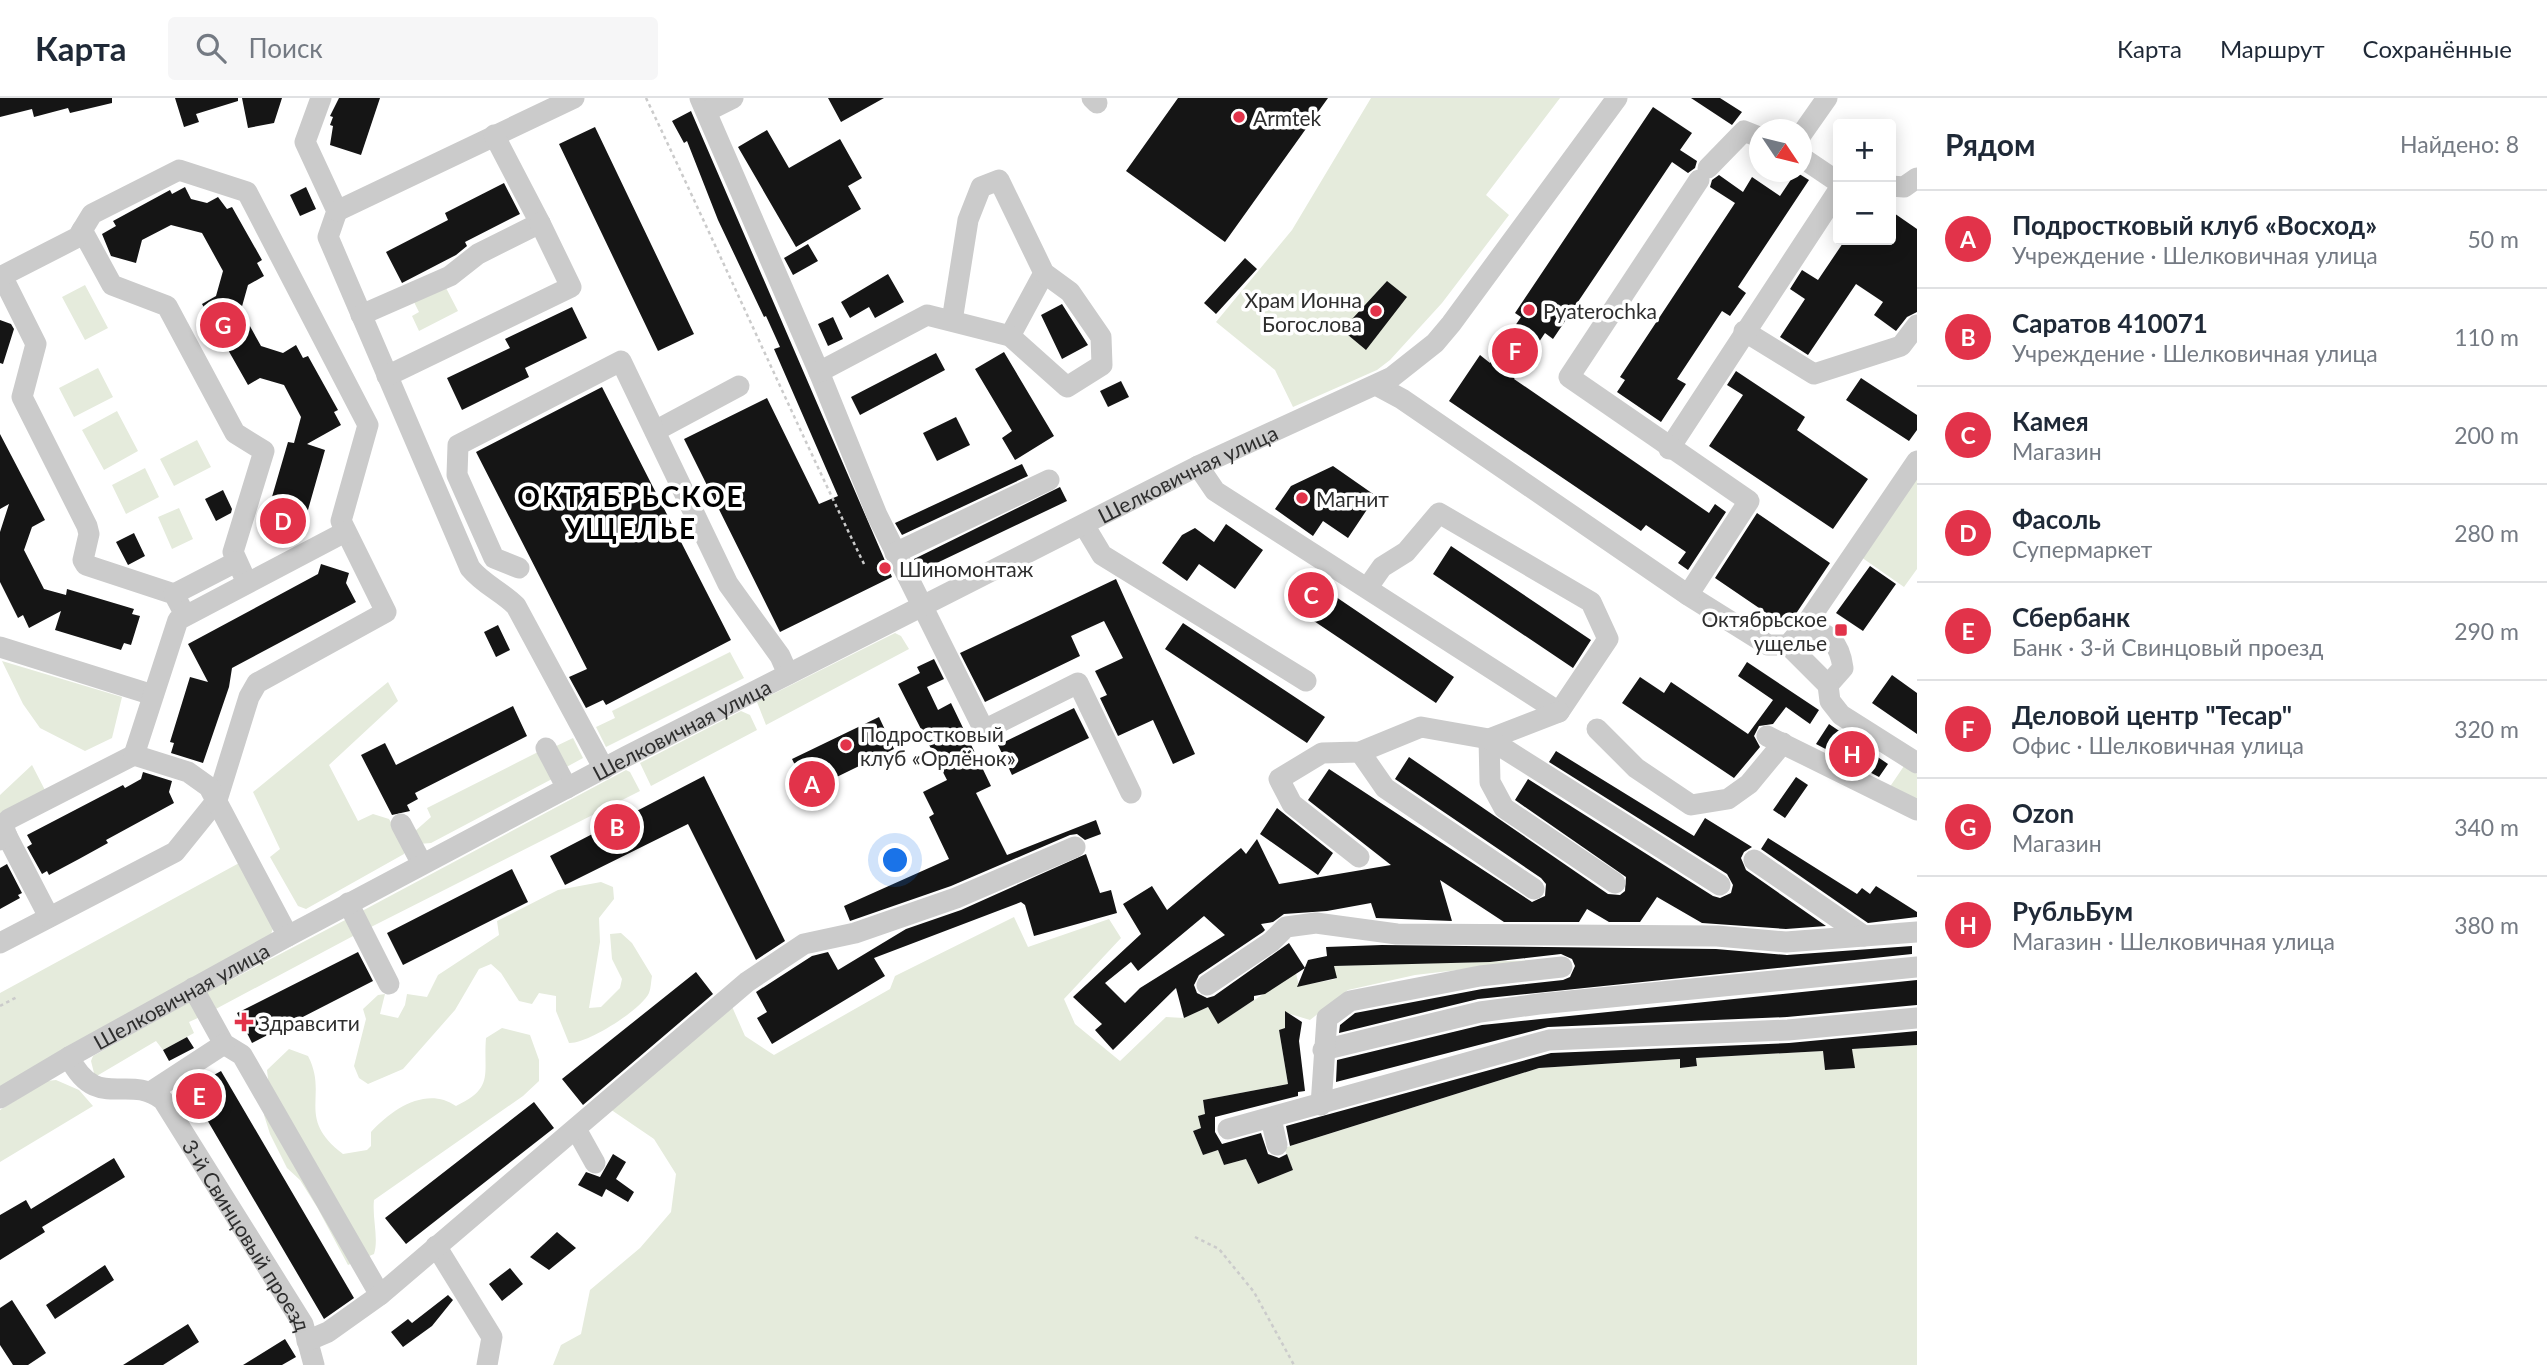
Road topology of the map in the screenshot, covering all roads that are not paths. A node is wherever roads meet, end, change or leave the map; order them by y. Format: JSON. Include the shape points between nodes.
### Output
{"nodes":[{"id":1,"x":321,"y":98,"type":"edge"},
{"id":2,"x":574,"y":98,"type":"edge"},
{"id":3,"x":733,"y":98,"type":"edge"},
{"id":4,"x":1617,"y":98,"type":"edge"},
{"id":5,"x":1827,"y":98,"type":"edge"},
{"id":6,"x":703,"y":104,"type":"edge"},
{"id":7,"x":1812,"y":119,"type":"edge"},
{"id":8,"x":1749,"y":133,"type":"edge"},
{"id":9,"x":494,"y":135,"type":"junction"},
{"id":10,"x":1812,"y":164,"type":"edge"},
{"id":11,"x":1833,"y":179,"type":"edge"},
{"id":12,"x":1833,"y":198,"type":"edge"},
{"id":13,"x":337,"y":211,"type":"junction"},
{"id":14,"x":540,"y":223,"type":"junction"},
{"id":15,"x":82,"y":230,"type":"junction"},
{"id":16,"x":1044,"y":273,"type":"junction"},
{"id":17,"x":1,"y":277,"type":"edge"},
{"id":18,"x":361,"y":315,"type":"junction"},
{"id":19,"x":952,"y":321,"type":"junction"},
{"id":20,"x":1917,"y":325,"type":"edge"},
{"id":21,"x":1744,"y":331,"type":"junction"},
{"id":22,"x":1010,"y":336,"type":"junction"},
{"id":23,"x":819,"y":372,"type":"junction"},
{"id":24,"x":387,"y":376,"type":"junction"},
{"id":25,"x":1376,"y":385,"type":"junction"},
{"id":26,"x":739,"y":386,"type":"dead end"},
{"id":27,"x":655,"y":431,"type":"junction"},
{"id":28,"x":1669,"y":449,"type":"junction"},
{"id":29,"x":1917,"y":461,"type":"edge"},
{"id":30,"x":1198,"y":466,"type":"junction"},
{"id":31,"x":1049,"y":480,"type":"dead end"},
{"id":32,"x":1083,"y":525,"type":"junction"},
{"id":33,"x":345,"y":532,"type":"junction"},
{"id":34,"x":895,"y":552,"type":"junction"},
{"id":35,"x":236,"y":562,"type":"junction"},
{"id":36,"x":519,"y":568,"type":"dead end"},
{"id":37,"x":247,"y":583,"type":"junction"},
{"id":38,"x":1368,"y":587,"type":"junction"},
{"id":39,"x":174,"y":594,"type":"junction"},
{"id":40,"x":1688,"y":595,"type":"junction"},
{"id":41,"x":921,"y":606,"type":"junction"},
{"id":42,"x":185,"y":615,"type":"junction"},
{"id":43,"x":1804,"y":627,"type":"junction"},
{"id":44,"x":1788,"y":645,"type":"junction"},
{"id":45,"x":0,"y":647,"type":"edge"},
{"id":46,"x":788,"y":674,"type":"junction"},
{"id":47,"x":1306,"y":681,"type":"dead end"},
{"id":48,"x":1828,"y":685,"type":"junction"},
{"id":49,"x":153,"y":695,"type":"junction"},
{"id":50,"x":1559,"y":712,"type":"junction"},
{"id":51,"x":1597,"y":729,"type":"dead end"},
{"id":52,"x":1489,"y":738,"type":"junction"},
{"id":53,"x":546,"y":748,"type":"dead end"},
{"id":54,"x":1360,"y":752,"type":"junction"},
{"id":55,"x":134,"y":755,"type":"junction"},
{"id":56,"x":1917,"y":763,"type":"edge"},
{"id":57,"x":604,"y":769,"type":"junction"},
{"id":58,"x":567,"y":788,"type":"junction"},
{"id":59,"x":1130,"y":793,"type":"dead end"},
{"id":60,"x":218,"y":800,"type":"junction"},
{"id":61,"x":1917,"y":810,"type":"edge"},
{"id":62,"x":401,"y":824,"type":"dead end"},
{"id":63,"x":4,"y":838,"type":"edge"},
{"id":64,"x":1075,"y":847,"type":"dead end"},
{"id":65,"x":1359,"y":857,"type":"dead end"},
{"id":66,"x":1754,"y":860,"type":"dead end"},
{"id":67,"x":422,"y":864,"type":"junction"},
{"id":68,"x":1615,"y":883,"type":"dead end"},
{"id":69,"x":1720,"y":885,"type":"dead end"},
{"id":70,"x":1534,"y":889,"type":"dead end"},
{"id":71,"x":348,"y":903,"type":"junction"},
{"id":72,"x":49,"y":917,"type":"junction"},
{"id":73,"x":1917,"y":932,"type":"edge"},
{"id":74,"x":288,"y":936,"type":"junction"},
{"id":75,"x":1864,"y":936,"type":"junction"},
{"id":76,"x":0,"y":943,"type":"edge"},
{"id":77,"x":1562,"y":967,"type":"dead end"},
{"id":78,"x":1917,"y":967,"type":"edge"},
{"id":79,"x":390,"y":984,"type":"dead end"},
{"id":80,"x":1207,"y":985,"type":"dead end"},
{"id":81,"x":193,"y":988,"type":"junction"},
{"id":82,"x":1917,"y":1018,"type":"edge"},
{"id":83,"x":224,"y":1044,"type":"junction"},
{"id":84,"x":1323,"y":1050,"type":"junction"},
{"id":85,"x":69,"y":1056,"type":"junction"},
{"id":86,"x":152,"y":1091,"type":"junction"},
{"id":87,"x":0,"y":1098,"type":"edge"},
{"id":88,"x":1321,"y":1105,"type":"junction"},
{"id":89,"x":1271,"y":1118,"type":"junction"},
{"id":90,"x":576,"y":1129,"type":"junction"},
{"id":91,"x":1228,"y":1129,"type":"dead end"},
{"id":92,"x":1277,"y":1145,"type":"dead end"},
{"id":93,"x":595,"y":1163,"type":"dead end"},
{"id":94,"x":436,"y":1246,"type":"junction"},
{"id":95,"x":380,"y":1295,"type":"junction"},
{"id":96,"x":307,"y":1342,"type":"junction"},
{"id":97,"x":312,"y":1364,"type":"edge"},
{"id":98,"x":487,"y":1365,"type":"edge"}],
"edges":[{"from":1,"to":13,"type":"street","via":[[306,142]]},
{"from":2,"to":9,"type":"street"},
{"from":3,"to":6,"type":"street"},
{"from":4,"to":25,"type":"street","name":"Шелковичная улица","via":[[1435,343]]},
{"from":5,"to":7,"type":"street"},
{"from":6,"to":23,"type":"street"},
{"from":8,"to":28,"type":"street","via":[[1744,131],[1704,174],[1569,377]]},
{"from":9,"to":13,"type":"street"},
{"from":9,"to":14,"type":"street"},
{"from":10,"to":11,"type":"street"},
{"from":12,"to":21,"type":"street"},
{"from":13,"to":18,"type":"street","via":[[328,237]]},
{"from":14,"to":18,"type":"street","via":[[478,254],[450,276]]},
{"from":14,"to":24,"type":"street","via":[[571,287]]},
{"from":15,"to":17,"type":"street","via":[[78,237]]},
{"from":15,"to":33,"type":"street","via":[[92,214],[179,170],[247,192],[368,425],[341,521]]},
{"from":15,"to":35,"type":"street","via":[[113,285],[158,301],[174,314],[235,433],[264,452],[233,552]]},
{"from":16,"to":19,"type":"street","via":[[999,180],[981,187],[968,219]]},
{"from":16,"to":22,"type":"street"},
{"from":16,"to":22,"type":"street","via":[[1070,292],[1101,337],[1102,365],[1067,387]]},
{"from":17,"to":39,"type":"street","via":[[36,344],[23,387],[24,406],[87,526],[83,560],[91,568]]},
{"from":18,"to":24,"type":"street"},
{"from":19,"to":22,"type":"street"},
{"from":19,"to":23,"type":"street","via":[[927,315]]},
{"from":20,"to":21,"type":"street","via":[[1901,346],[1814,374]]},
{"from":21,"to":28,"type":"street"},
{"from":23,"to":34,"type":"street"},
{"from":24,"to":57,"type":"street","via":[[470,568],[483,584],[502,592],[516,606]]},
{"from":25,"to":30,"type":"street","name":"Шелковичная улица"},
{"from":25,"to":40,"type":"street"},
{"from":26,"to":27,"type":"street"},
{"from":27,"to":36,"type":"street","via":[[621,361],[458,445],[457,475],[494,558]]},
{"from":27,"to":46,"type":"street","via":[[728,584]]},
{"from":28,"to":40,"type":"street","via":[[1749,500]]},
{"from":29,"to":43,"type":"street"},
{"from":30,"to":32,"type":"street","name":"Шелковичная улица"},
{"from":30,"to":38,"type":"street","via":[[1214,491]]},
{"from":31,"to":34,"type":"street"},
{"from":32,"to":41,"type":"street","name":"Шелковичная улица"},
{"from":32,"to":47,"type":"street","via":[[1102,555]]},
{"from":33,"to":37,"type":"street"},
{"from":33,"to":60,"type":"street","via":[[390,610],[257,683]]},
{"from":34,"to":41,"type":"street"},
{"from":35,"to":37,"type":"street"},
{"from":35,"to":39,"type":"street"},
{"from":37,"to":42,"type":"street"},
{"from":38,"to":50,"type":"street"},
{"from":38,"to":50,"type":"street","via":[[1382,567],[1406,552],[1440,513],[1591,602],[1608,639]]},
{"from":39,"to":42,"type":"street"},
{"from":40,"to":44,"type":"street","via":[[1768,645]]},
{"from":41,"to":46,"type":"street","name":"Шелковичная улица"},
{"from":41,"to":59,"type":"street","via":[[984,730],[1078,684]]},
{"from":42,"to":49,"type":"street","via":[[174,629]]},
{"from":43,"to":44,"type":"street"},
{"from":43,"to":48,"type":"street","via":[[1819,630],[1841,651],[1843,668]]},
{"from":44,"to":48,"type":"street"},
{"from":45,"to":49,"type":"street"},
{"from":46,"to":57,"type":"street","name":"Шелковичная улица"},
{"from":48,"to":56,"type":"street","via":[[1830,701],[1841,715]]},
{"from":49,"to":55,"type":"street"},
{"from":50,"to":52,"type":"street"},
{"from":51,"to":61,"type":"street","via":[[1636,768],[1691,805],[1728,799],[1749,784],[1775,739]]},
{"from":52,"to":54,"type":"street","via":[[1421,727]]},
{"from":52,"to":68,"type":"street","via":[[1490,782],[1504,808]]},
{"from":52,"to":69,"type":"street"},
{"from":53,"to":58,"type":"street"},
{"from":54,"to":65,"type":"street","via":[[1322,753],[1279,779],[1292,804]]},
{"from":54,"to":70,"type":"street","via":[[1385,788]]},
{"from":55,"to":60,"type":"street","via":[[188,772],[201,779]]},
{"from":55,"to":63,"type":"street","via":[[9,819],[3,826]]},
{"from":57,"to":58,"type":"street","name":"Шелковичная улица"},
{"from":58,"to":67,"type":"street","name":"Шелковичная улица"},
{"from":60,"to":72,"type":"street","via":[[175,852]]},
{"from":60,"to":74,"type":"street"},
{"from":62,"to":67,"type":"street"},
{"from":63,"to":72,"type":"street"},
{"from":64,"to":90,"type":"street","via":[[956,898],[855,933],[804,944],[747,982]]},
{"from":66,"to":75,"type":"street"},
{"from":67,"to":71,"type":"street","name":"Шелковичная улица"},
{"from":71,"to":74,"type":"street","name":"Шелковичная улица"},
{"from":71,"to":79,"type":"street"},
{"from":72,"to":76,"type":"street"},
{"from":73,"to":75,"type":"street"},
{"from":74,"to":81,"type":"street","name":"Шелковичная улица"},
{"from":75,"to":80,"type":"street","via":[[1786,942],[1717,936],[1410,935],[1316,923],[1286,927],[1272,942]]},
{"from":77,"to":84,"type":"street","via":[[1480,976],[1350,1002],[1327,1018]]},
{"from":78,"to":84,"type":"street","via":[[1527,1005]]},
{"from":81,"to":83,"type":"street"},
{"from":81,"to":85,"type":"street","name":"Шелковичная улица"},
{"from":82,"to":88,"type":"street","via":[[1788,1030],[1549,1040]]},
{"from":83,"to":86,"type":"street"},
{"from":83,"to":95,"type":"street","via":[[242,1055]]},
{"from":84,"to":88,"type":"street"},
{"from":85,"to":86,"type":"street","via":[[76,1072],[89,1084],[114,1091]]},
{"from":85,"to":87,"type":"street","name":"Шелковичная улица"},
{"from":86,"to":96,"type":"street","name":"3-й Свинцовый проезд","via":[[173,1112],[303,1324]]},
{"from":88,"to":89,"type":"street"},
{"from":89,"to":91,"type":"street"},
{"from":89,"to":92,"type":"street"},
{"from":90,"to":93,"type":"street"},
{"from":90,"to":94,"type":"street"},
{"from":94,"to":95,"type":"street"},
{"from":94,"to":98,"type":"street","via":[[492,1336]]},
{"from":95,"to":96,"type":"street"},
{"from":96,"to":97,"type":"street","name":"3-й Свинцовый проезд"}]}
